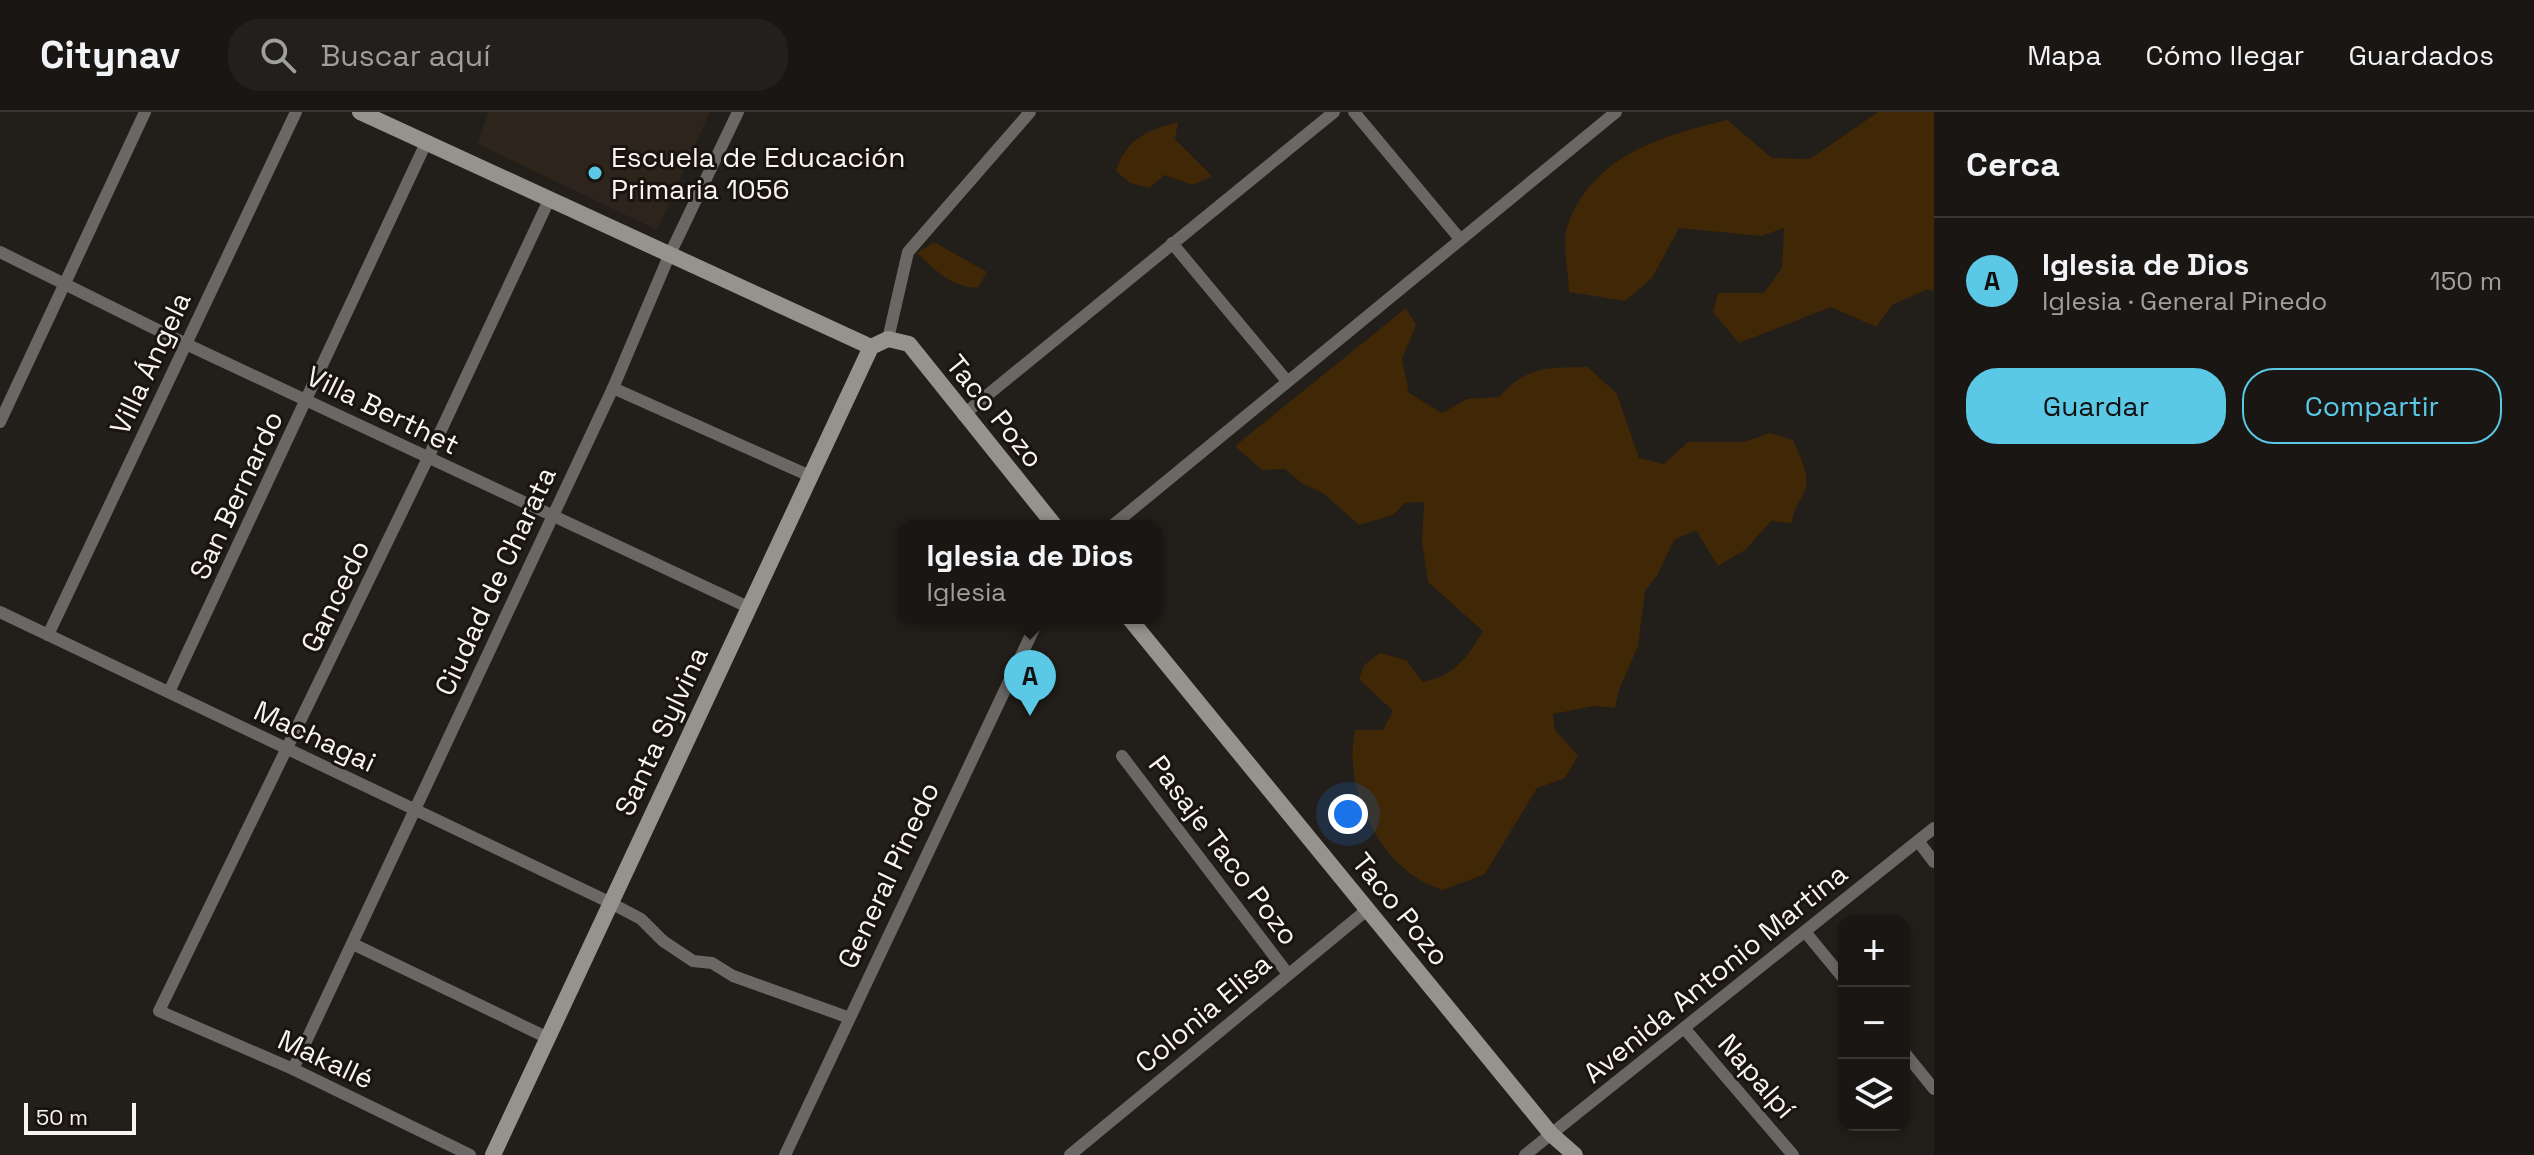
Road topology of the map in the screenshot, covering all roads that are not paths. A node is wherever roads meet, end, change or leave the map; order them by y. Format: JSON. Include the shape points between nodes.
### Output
{"nodes":[{"id":1,"x":145,"y":112,"type":"edge"},
{"id":2,"x":296,"y":112,"type":"edge"},
{"id":3,"x":360,"y":112,"type":"edge"},
{"id":4,"x":738,"y":112,"type":"edge"},
{"id":5,"x":1030,"y":112,"type":"edge"},
{"id":6,"x":1334,"y":112,"type":"edge"},
{"id":7,"x":1354,"y":112,"type":"edge"},
{"id":8,"x":1616,"y":112,"type":"edge"},
{"id":9,"x":426,"y":143,"type":"junction"},
{"id":10,"x":549,"y":200,"type":"junction"},
{"id":11,"x":1460,"y":239,"type":"junction"},
{"id":12,"x":1172,"y":243,"type":"junction"},
{"id":13,"x":0,"y":252,"type":"edge"},
{"id":14,"x":669,"y":256,"type":"junction"},
{"id":15,"x":67,"y":285,"type":"junction"},
{"id":16,"x":888,"y":339,"type":"junction"},
{"id":17,"x":186,"y":344,"type":"junction"},
{"id":18,"x":871,"y":347,"type":"junction"},
{"id":19,"x":1287,"y":381,"type":"junction"},
{"id":20,"x":613,"y":388,"type":"junction"},
{"id":21,"x":308,"y":400,"type":"junction"},
{"id":22,"x":963,"y":415,"type":"junction"},
{"id":23,"x":0,"y":422,"type":"edge"},
{"id":24,"x":428,"y":458,"type":"junction"},
{"id":25,"x":810,"y":476,"type":"junction"},
{"id":26,"x":553,"y":516,"type":"junction"},
{"id":27,"x":1050,"y":520,"type":"edge"},
{"id":28,"x":1119,"y":520,"type":"edge"},
{"id":29,"x":748,"y":607,"type":"junction"},
{"id":30,"x":0,"y":612,"type":"edge"},
{"id":31,"x":1036,"y":624,"type":"edge"},
{"id":32,"x":1134,"y":624,"type":"edge"},
{"id":33,"x":48,"y":635,"type":"junction"},
{"id":34,"x":169,"y":692,"type":"junction"},
{"id":35,"x":287,"y":750,"type":"junction"},
{"id":36,"x":1122,"y":756,"type":"dead end"},
{"id":37,"x":414,"y":809,"type":"junction"},
{"id":38,"x":1934,"y":828,"type":"edge"},
{"id":39,"x":1918,"y":841,"type":"junction"},
{"id":40,"x":1934,"y":862,"type":"edge"},
{"id":41,"x":609,"y":902,"type":"junction"},
{"id":42,"x":1368,"y":909,"type":"junction"},
{"id":43,"x":1806,"y":933,"type":"junction"},
{"id":44,"x":353,"y":944,"type":"junction"},
{"id":45,"x":1838,"y":972,"type":"edge"},
{"id":46,"x":1288,"y":974,"type":"junction"},
{"id":47,"x":159,"y":1011,"type":"joint"},
{"id":48,"x":847,"y":1017,"type":"junction"},
{"id":49,"x":1684,"y":1028,"type":"junction"},
{"id":50,"x":548,"y":1038,"type":"junction"},
{"id":51,"x":1910,"y":1059,"type":"edge"},
{"id":52,"x":293,"y":1069,"type":"junction"},
{"id":53,"x":1934,"y":1089,"type":"edge"},
{"id":54,"x":1551,"y":1134,"type":"junction"},
{"id":55,"x":470,"y":1155,"type":"edge"},
{"id":56,"x":493,"y":1155,"type":"edge"},
{"id":57,"x":785,"y":1155,"type":"edge"},
{"id":58,"x":1070,"y":1155,"type":"edge"},
{"id":59,"x":1525,"y":1155,"type":"edge"},
{"id":60,"x":1575,"y":1155,"type":"edge"},
{"id":61,"x":1793,"y":1155,"type":"edge"}],
"edges":[{"from":1,"to":15,"type":"street"},
{"from":2,"to":17,"type":"street","name":"Villa Ángela"},
{"from":3,"to":9,"type":"street"},
{"from":4,"to":14,"type":"street","name":"Ciudad de Charata"},
{"from":5,"to":16,"type":"street","via":[[908,252]]},
{"from":6,"to":12,"type":"street"},
{"from":7,"to":11,"type":"street"},
{"from":8,"to":11,"type":"street"},
{"from":9,"to":10,"type":"street"},
{"from":9,"to":21,"type":"street","name":"San Bernardo"},
{"from":10,"to":14,"type":"street"},
{"from":10,"to":24,"type":"street","name":"Gancedo"},
{"from":11,"to":19,"type":"street"},
{"from":12,"to":19,"type":"street"},
{"from":12,"to":22,"type":"street"},
{"from":13,"to":15,"type":"street","name":"Villa Berthet"},
{"from":14,"to":18,"type":"street"},
{"from":14,"to":20,"type":"street","name":"Ciudad de Charata"},
{"from":15,"to":17,"type":"street","name":"Villa Berthet"},
{"from":15,"to":23,"type":"street"},
{"from":16,"to":18,"type":"street"},
{"from":16,"to":22,"type":"street","name":"Taco Pozo","via":[[909,344]]},
{"from":17,"to":21,"type":"street","name":"Villa Berthet"},
{"from":17,"to":33,"type":"street","name":"Villa Ángela"},
{"from":18,"to":25,"type":"street","name":"Santa Sylvina"},
{"from":19,"to":28,"type":"street"},
{"from":20,"to":25,"type":"street"},
{"from":20,"to":26,"type":"street","name":"Ciudad de Charata"},
{"from":21,"to":24,"type":"street","name":"Villa Berthet"},
{"from":21,"to":34,"type":"street","name":"San Bernardo"},
{"from":22,"to":27,"type":"street","name":"Taco Pozo"},
{"from":24,"to":26,"type":"street","name":"Villa Berthet"},
{"from":24,"to":35,"type":"street","name":"Gancedo"},
{"from":25,"to":29,"type":"street","name":"Santa Sylvina"},
{"from":26,"to":29,"type":"street","name":"Villa Berthet"},
{"from":26,"to":37,"type":"street","name":"Ciudad de Charata"},
{"from":29,"to":41,"type":"street","name":"Santa Sylvina"},
{"from":30,"to":33,"type":"street","name":"Machagai"},
{"from":31,"to":48,"type":"street","name":"General Pinedo"},
{"from":32,"to":42,"type":"street","name":"Taco Pozo"},
{"from":33,"to":34,"type":"street","name":"Machagai"},
{"from":34,"to":35,"type":"street","name":"Machagai"},
{"from":35,"to":37,"type":"street","name":"Machagai"},
{"from":35,"to":47,"type":"street","name":"Gancedo"},
{"from":36,"to":46,"type":"street","name":"Pasaje Taco Pozo"},
{"from":37,"to":41,"type":"street","name":"Machagai"},
{"from":37,"to":44,"type":"street","name":"Ciudad de Charata"},
{"from":38,"to":39,"type":"street","name":"Avenida Antonio Martina"},
{"from":39,"to":40,"type":"street"},
{"from":39,"to":43,"type":"street","name":"Avenida Antonio Martina"},
{"from":41,"to":48,"type":"street","name":"Machagai","via":[[641,919],[693,961],[712,963],[733,976]]},
{"from":41,"to":50,"type":"street","name":"Santa Sylvina"},
{"from":42,"to":46,"type":"street","name":"Colonia Elisa"},
{"from":42,"to":54,"type":"street","name":"Taco Pozo"},
{"from":43,"to":45,"type":"street"},
{"from":43,"to":49,"type":"street","name":"Avenida Antonio Martina"},
{"from":44,"to":50,"type":"street"},
{"from":44,"to":52,"type":"street","name":"Ciudad de Charata"},
{"from":46,"to":58,"type":"street","name":"Colonia Elisa"},
{"from":47,"to":52,"type":"street","name":"Makallé"},
{"from":48,"to":57,"type":"street","name":"General Pinedo"},
{"from":49,"to":54,"type":"street","name":"Avenida Antonio Martina"},
{"from":49,"to":61,"type":"street","name":"Napalpí"},
{"from":50,"to":56,"type":"street","name":"Santa Sylvina"},
{"from":51,"to":53,"type":"street"},
{"from":52,"to":55,"type":"street","name":"Makallé"},
{"from":54,"to":59,"type":"street","name":"Avenida Antonio Martina"},
{"from":54,"to":60,"type":"street","name":"Taco Pozo"}]}
